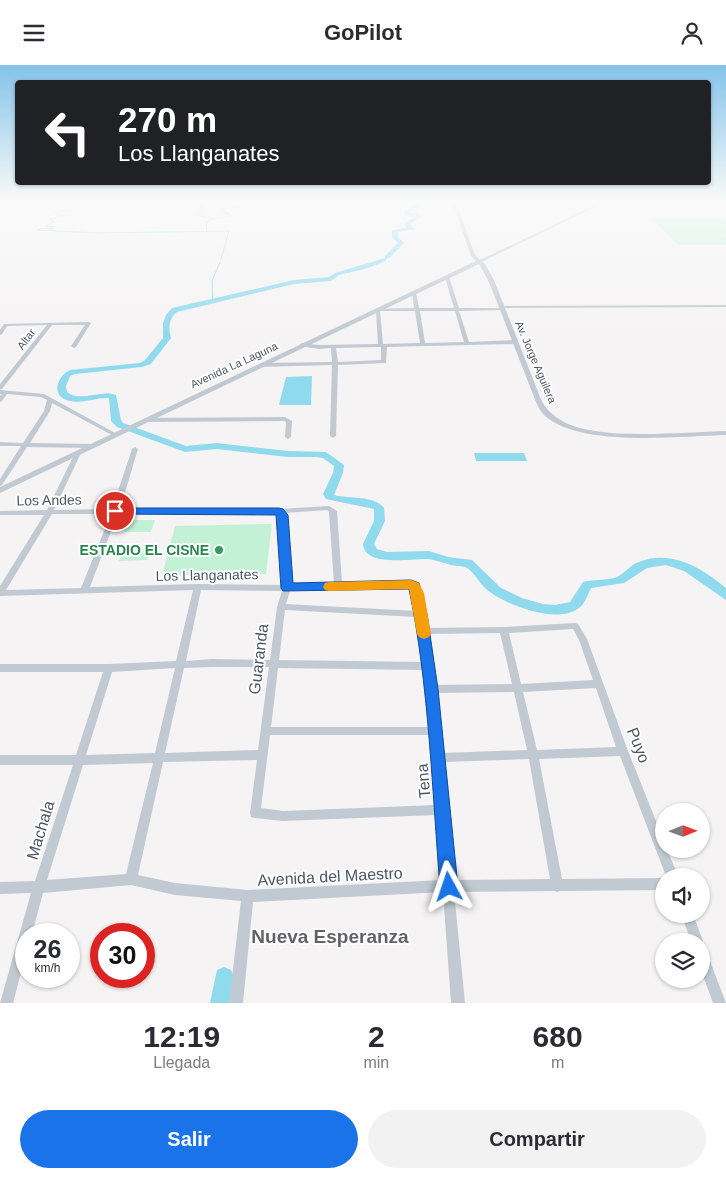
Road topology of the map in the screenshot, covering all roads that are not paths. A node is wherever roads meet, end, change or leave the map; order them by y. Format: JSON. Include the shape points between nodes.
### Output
{"nodes":[{"id":1,"x":469,"y":246,"type":"edge"},
{"id":2,"x":512,"y":246,"type":"edge"},
{"id":3,"x":478,"y":262,"type":"junction"},
{"id":4,"x":447,"y":277,"type":"junction"},
{"id":5,"x":414,"y":293,"type":"junction"},
{"id":6,"x":726,"y":306,"type":"edge"},
{"id":7,"x":502,"y":308,"type":"junction"},
{"id":8,"x":456,"y":309,"type":"junction"},
{"id":9,"x":417,"y":310,"type":"junction"},
{"id":10,"x":377,"y":311,"type":"junction"},
{"id":11,"x":50,"y":325,"type":"junction"},
{"id":12,"x":0,"y":333,"type":"edge"},
{"id":13,"x":515,"y":342,"type":"junction"},
{"id":14,"x":423,"y":344,"type":"junction"},
{"id":15,"x":467,"y":344,"type":"junction"},
{"id":16,"x":302,"y":345,"type":"junction"},
{"id":17,"x":74,"y":346,"type":"dead end"},
{"id":18,"x":382,"y":346,"type":"junction"},
{"id":19,"x":333,"y":347,"type":"junction"},
{"id":20,"x":334,"y":363,"type":"junction"},
{"id":21,"x":261,"y":365,"type":"junction"},
{"id":22,"x":0,"y":388,"type":"edge"},
{"id":23,"x":3,"y":392,"type":"edge"},
{"id":24,"x":48,"y":398,"type":"junction"},
{"id":25,"x":0,"y":401,"type":"edge"},
{"id":26,"x":145,"y":420,"type":"junction"},
{"id":27,"x":137,"y":423,"type":"joint"},
{"id":28,"x":118,"y":433,"type":"junction"},
{"id":29,"x":726,"y":433,"type":"edge"},
{"id":30,"x":333,"y":436,"type":"dead end"},
{"id":31,"x":288,"y":437,"type":"dead end"},
{"id":32,"x":0,"y":444,"type":"edge"},
{"id":33,"x":26,"y":444,"type":"junction"},
{"id":34,"x":91,"y":446,"type":"junction"},
{"id":35,"x":135,"y":449,"type":"dead end"},
{"id":36,"x":78,"y":453,"type":"junction"},
{"id":37,"x":0,"y":484,"type":"edge"},
{"id":38,"x":0,"y":489,"type":"edge"},
{"id":39,"x":115,"y":511,"type":"junction"},
{"id":40,"x":279,"y":511,"type":"junction"},
{"id":41,"x":0,"y":513,"type":"edge"},
{"id":42,"x":49,"y":513,"type":"junction"},
{"id":43,"x":338,"y":586,"type":"junction"},
{"id":44,"x":198,"y":587,"type":"junction"},
{"id":45,"x":415,"y":587,"type":"joint"},
{"id":46,"x":287,"y":588,"type":"junction"},
{"id":47,"x":84,"y":591,"type":"junction"},
{"id":48,"x":0,"y":593,"type":"edge"},
{"id":49,"x":281,"y":607,"type":"junction"},
{"id":50,"x":421,"y":614,"type":"junction"},
{"id":51,"x":504,"y":630,"type":"junction"},
{"id":52,"x":424,"y":631,"type":"junction"},
{"id":53,"x":181,"y":665,"type":"junction"},
{"id":54,"x":274,"y":665,"type":"junction"},
{"id":55,"x":428,"y":666,"type":"junction"},
{"id":56,"x":0,"y":667,"type":"edge"},
{"id":57,"x":109,"y":667,"type":"junction"},
{"id":58,"x":599,"y":683,"type":"junction"},
{"id":59,"x":516,"y":688,"type":"junction"},
{"id":60,"x":431,"y":689,"type":"junction"},
{"id":61,"x":266,"y":731,"type":"junction"},
{"id":62,"x":435,"y":731,"type":"junction"},
{"id":63,"x":623,"y":751,"type":"junction"},
{"id":64,"x":532,"y":753,"type":"junction"},
{"id":65,"x":262,"y":755,"type":"junction"},
{"id":66,"x":160,"y":758,"type":"junction"},
{"id":67,"x":437,"y":758,"type":"junction"},
{"id":68,"x":0,"y":760,"type":"edge"},
{"id":69,"x":79,"y":760,"type":"junction"},
{"id":70,"x":442,"y":810,"type":"junction"},
{"id":71,"x":669,"y":868,"type":"edge"},
{"id":72,"x":131,"y":879,"type":"junction"},
{"id":73,"x":655,"y":884,"type":"edge"},
{"id":74,"x":557,"y":885,"type":"junction"},
{"id":75,"x":39,"y":887,"type":"junction"},
{"id":76,"x":449,"y":887,"type":"junction"},
{"id":77,"x":0,"y":888,"type":"edge"},
{"id":78,"x":248,"y":897,"type":"junction"},
{"id":79,"x":710,"y":976,"type":"edge"},
{"id":80,"x":6,"y":1003,"type":"edge"},
{"id":81,"x":236,"y":1003,"type":"edge"},
{"id":82,"x":458,"y":1003,"type":"edge"},
{"id":83,"x":720,"y":1003,"type":"edge"}],
"edges":[{"from":1,"to":3,"type":"street"},
{"from":2,"to":3,"type":"street"},
{"from":3,"to":4,"type":"street","name":"Avenida La Laguna"},
{"from":3,"to":7,"type":"street","name":"Av. Jorge Aguilera","via":[[491,279]]},
{"from":4,"to":5,"type":"street","name":"Avenida La Laguna"},
{"from":4,"to":8,"type":"street"},
{"from":5,"to":9,"type":"street"},
{"from":5,"to":10,"type":"street","name":"Avenida La Laguna"},
{"from":6,"to":7,"type":"street"},
{"from":7,"to":8,"type":"street"},
{"from":7,"to":13,"type":"street","name":"Av. Jorge Aguilera"},
{"from":8,"to":9,"type":"street"},
{"from":8,"to":15,"type":"street"},
{"from":9,"to":10,"type":"street"},
{"from":9,"to":14,"type":"street"},
{"from":10,"to":16,"type":"street","name":"Avenida La Laguna"},
{"from":10,"to":18,"type":"street"},
{"from":11,"to":12,"type":"street","via":[[6,325]]},
{"from":11,"to":17,"type":"street","via":[[89,323]]},
{"from":11,"to":22,"type":"street","name":"Altar"},
{"from":13,"to":15,"type":"street"},
{"from":13,"to":29,"type":"street","name":"Av. Jorge Aguilera","via":[[540,404],[546,413],[566,425],[580,431],[609,435]]},
{"from":14,"to":15,"type":"street"},
{"from":14,"to":18,"type":"street"},
{"from":16,"to":19,"type":"street"},
{"from":16,"to":21,"type":"street","name":"Avenida La Laguna"},
{"from":18,"to":19,"type":"street"},
{"from":18,"to":20,"type":"street","via":[[384,362]]},
{"from":19,"to":20,"type":"street"},
{"from":20,"to":21,"type":"street"},
{"from":20,"to":30,"type":"street"},
{"from":21,"to":26,"type":"street","name":"Avenida La Laguna"},
{"from":23,"to":24,"type":"street","via":[[30,393]]},
{"from":23,"to":25,"type":"street"},
{"from":24,"to":28,"type":"street"},
{"from":24,"to":33,"type":"street","via":[[50,406]]},
{"from":26,"to":27,"type":"street","name":"Avenida La Laguna"},
{"from":26,"to":31,"type":"street","via":[[285,419],[289,421]]},
{"from":27,"to":28,"type":"street","name":"Avenida La Laguna"},
{"from":28,"to":34,"type":"street","name":"Avenida La Laguna"},
{"from":32,"to":33,"type":"street"},
{"from":33,"to":34,"type":"street"},
{"from":33,"to":37,"type":"street"},
{"from":34,"to":36,"type":"street","name":"Avenida La Laguna"},
{"from":35,"to":39,"type":"street"},
{"from":36,"to":38,"type":"street","name":"Avenida La Laguna"},
{"from":36,"to":42,"type":"street"},
{"from":39,"to":40,"type":"street","name":"Los Andes"},
{"from":39,"to":42,"type":"street","name":"Los Andes"},
{"from":39,"to":47,"type":"street"},
{"from":40,"to":43,"type":"street","name":"Los Andes","via":[[332,509]]},
{"from":40,"to":46,"type":"street","name":"Guaranda","via":[[282,515]]},
{"from":41,"to":42,"type":"street","name":"Los Andes"},
{"from":42,"to":48,"type":"street"},
{"from":43,"to":45,"type":"street","name":"Los Llanganates","via":[[411,584]]},
{"from":43,"to":46,"type":"street","name":"Los Llanganates"},
{"from":44,"to":46,"type":"street","name":"Los Llanganates"},
{"from":44,"to":47,"type":"street","name":"Los Llanganates"},
{"from":44,"to":53,"type":"street"},
{"from":45,"to":50,"type":"street","name":"Tena"},
{"from":46,"to":49,"type":"street","name":"Guaranda"},
{"from":47,"to":48,"type":"street","name":"Los Llanganates"},
{"from":49,"to":50,"type":"street"},
{"from":49,"to":54,"type":"street","name":"Guaranda"},
{"from":50,"to":52,"type":"street","name":"Tena"},
{"from":51,"to":52,"type":"street"},
{"from":51,"to":58,"type":"street","name":"Puyo","via":[[576,626]]},
{"from":51,"to":59,"type":"street"},
{"from":52,"to":55,"type":"street","name":"Tena"},
{"from":53,"to":54,"type":"street"},
{"from":53,"to":57,"type":"street"},
{"from":53,"to":66,"type":"street"},
{"from":54,"to":55,"type":"street"},
{"from":54,"to":61,"type":"street","name":"Guaranda"},
{"from":55,"to":60,"type":"street","name":"Tena"},
{"from":56,"to":57,"type":"street"},
{"from":57,"to":69,"type":"street","name":"Machala"},
{"from":58,"to":59,"type":"street"},
{"from":58,"to":63,"type":"street","name":"Puyo"},
{"from":59,"to":60,"type":"street"},
{"from":59,"to":64,"type":"street"},
{"from":60,"to":62,"type":"street","name":"Tena"},
{"from":61,"to":62,"type":"street"},
{"from":61,"to":65,"type":"street","name":"Guaranda"},
{"from":62,"to":67,"type":"street","name":"Tena"},
{"from":63,"to":64,"type":"street"},
{"from":63,"to":71,"type":"street","name":"Puyo"},
{"from":64,"to":67,"type":"street"},
{"from":64,"to":74,"type":"street"},
{"from":65,"to":66,"type":"street"},
{"from":65,"to":70,"type":"street","name":"Guaranda","via":[[255,813]]},
{"from":66,"to":69,"type":"street"},
{"from":66,"to":72,"type":"street"},
{"from":67,"to":70,"type":"street","name":"Tena"},
{"from":68,"to":69,"type":"street"},
{"from":69,"to":75,"type":"street","name":"Machala"},
{"from":70,"to":76,"type":"street","name":"Tena"},
{"from":72,"to":75,"type":"street","name":"Avenida del Maestro"},
{"from":72,"to":78,"type":"street","name":"Avenida del Maestro","via":[[176,889]]},
{"from":73,"to":74,"type":"street","name":"Avenida del Maestro"},
{"from":74,"to":76,"type":"street","name":"Avenida del Maestro"},
{"from":75,"to":77,"type":"street","name":"Avenida del Maestro"},
{"from":75,"to":80,"type":"street","name":"Machala"},
{"from":76,"to":78,"type":"street","name":"Avenida del Maestro"},
{"from":76,"to":82,"type":"street","name":"Tena"},
{"from":78,"to":81,"type":"street"},
{"from":79,"to":83,"type":"street"}]}
